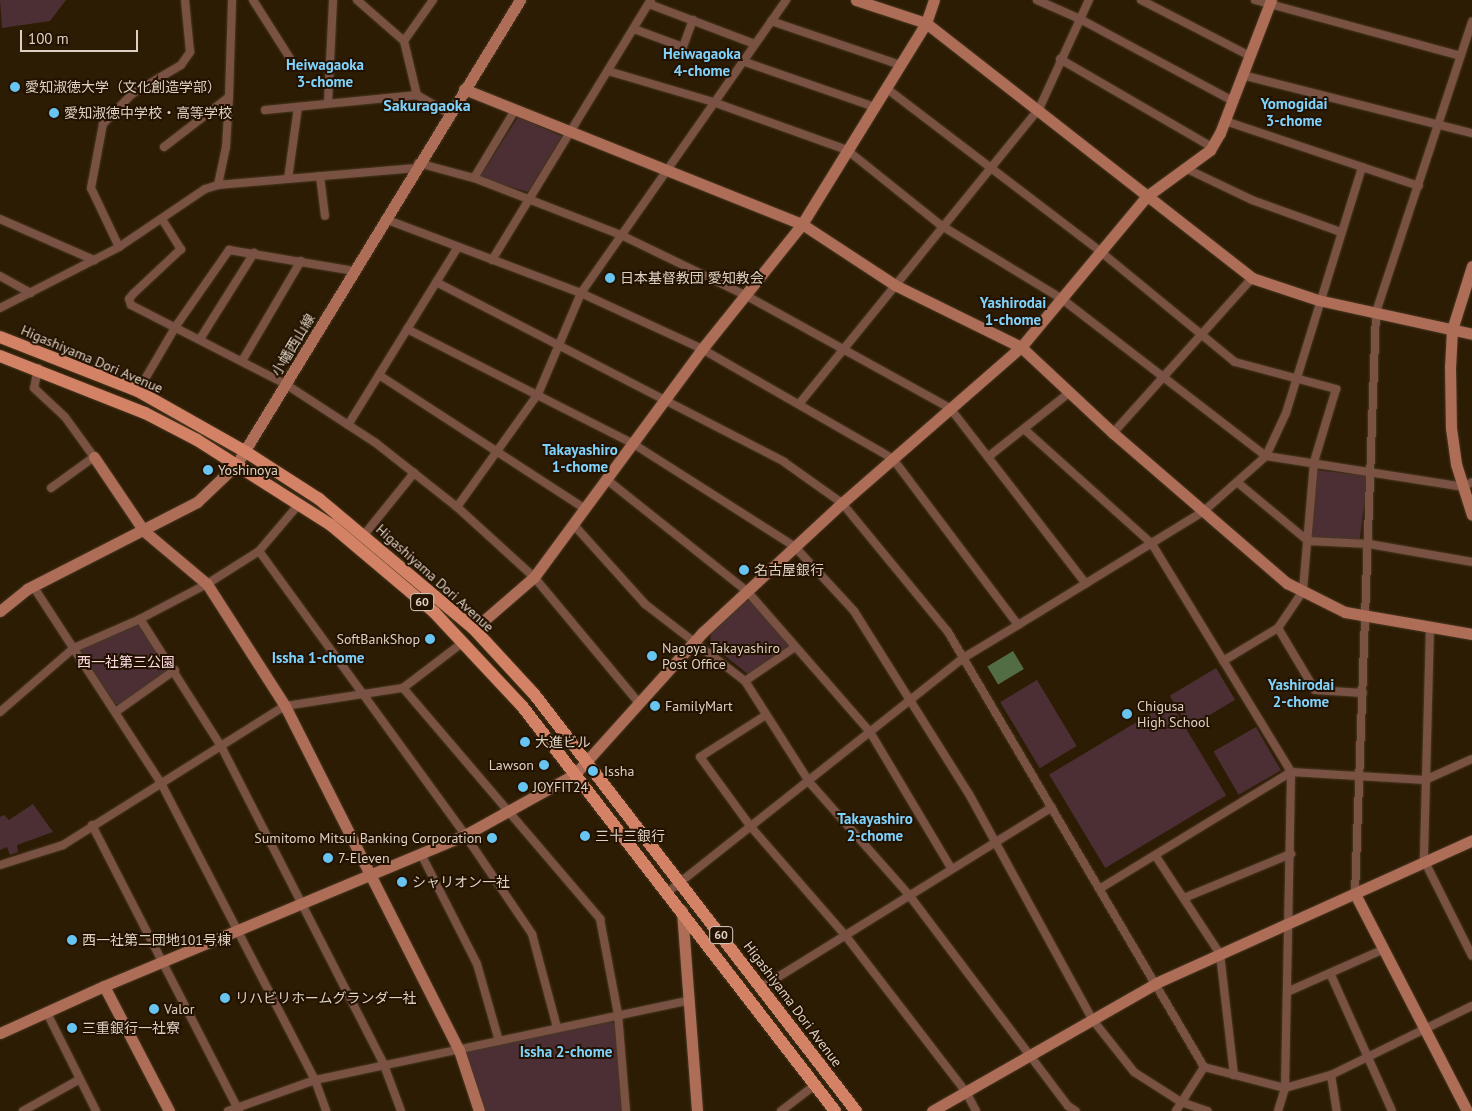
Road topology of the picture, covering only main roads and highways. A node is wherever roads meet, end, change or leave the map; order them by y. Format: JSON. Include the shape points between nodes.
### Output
{"nodes":[{"id":1,"x":0,"y":337,"type":"edge"},
{"id":2,"x":0,"y":356,"type":"edge"},
{"id":3,"x":835,"y":1111,"type":"edge"},
{"id":4,"x":856,"y":1111,"type":"edge"}],
"edges":[{"from":1,"to":4,"type":"main road","name":"Higashiyama Dori Avenue","number":"60","via":[[138,391],[246,452],[319,499],[474,629],[534,694]]},
{"from":2,"to":3,"type":"main road","name":"Higashiyama Dori Avenue","number":"60","via":[[38,368],[145,413],[236,465],[331,525],[434,612],[522,706]]}]}
